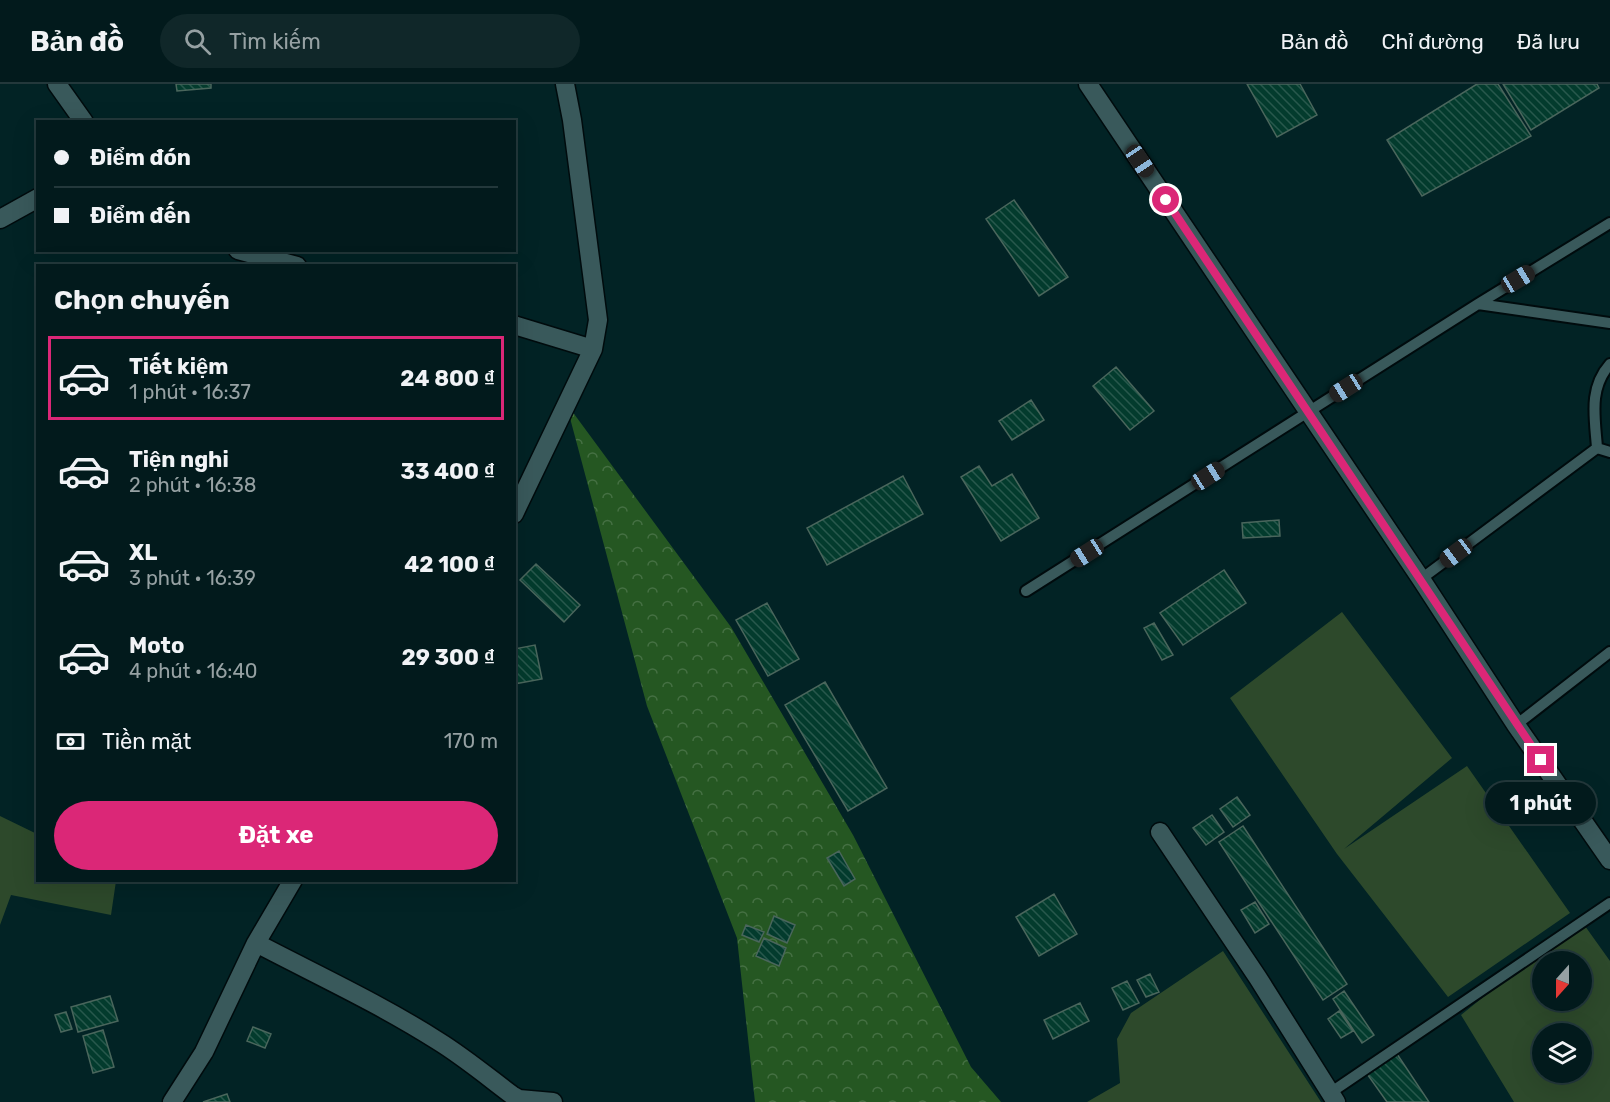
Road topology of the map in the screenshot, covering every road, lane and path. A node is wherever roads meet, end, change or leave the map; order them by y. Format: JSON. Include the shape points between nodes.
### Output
{"nodes":[{"id":1,"x":57,"y":84,"type":"edge"},
{"id":2,"x":564,"y":84,"type":"edge"},
{"id":3,"x":1088,"y":84,"type":"edge"},
{"id":4,"x":83,"y":120,"type":"edge"},
{"id":5,"x":36,"y":199,"type":"edge"},
{"id":6,"x":0,"y":219,"type":"edge"},
{"id":7,"x":1610,"y":223,"type":"edge"},
{"id":8,"x":245,"y":252,"type":"edge"},
{"id":9,"x":290,"y":264,"type":"edge"},
{"id":10,"x":1478,"y":304,"type":"junction"},
{"id":11,"x":1610,"y":323,"type":"edge"},
{"id":12,"x":516,"y":327,"type":"edge"},
{"id":13,"x":593,"y":349,"type":"junction"},
{"id":14,"x":1610,"y":364,"type":"edge"},
{"id":15,"x":1309,"y":412,"type":"junction"},
{"id":16,"x":1597,"y":448,"type":"junction"},
{"id":17,"x":1610,"y":452,"type":"edge"},
{"id":18,"x":516,"y":510,"type":"edge"},
{"id":19,"x":1421,"y":579,"type":"junction"},
{"id":20,"x":1026,"y":591,"type":"dead end"},
{"id":21,"x":1610,"y":652,"type":"edge"},
{"id":22,"x":1516,"y":725,"type":"junction"},
{"id":23,"x":1160,"y":832,"type":"dead end"},
{"id":24,"x":1607,"y":849,"type":"edge"},
{"id":25,"x":292,"y":882,"type":"edge"},
{"id":26,"x":1610,"y":903,"type":"edge"},
{"id":27,"x":256,"y":943,"type":"junction"},
{"id":28,"x":1333,"y":1098,"type":"edge"},
{"id":29,"x":172,"y":1102,"type":"edge"},
{"id":30,"x":554,"y":1102,"type":"edge"}],
"edges":[{"from":1,"to":4,"type":"street"},
{"from":2,"to":13,"type":"street","via":[[598,320]]},
{"from":3,"to":15,"type":"street"},
{"from":5,"to":6,"type":"street"},
{"from":7,"to":10,"type":"lane"},
{"from":8,"to":9,"type":"street"},
{"from":10,"to":11,"type":"lane"},
{"from":10,"to":15,"type":"lane"},
{"from":12,"to":13,"type":"street"},
{"from":13,"to":18,"type":"street"},
{"from":14,"to":16,"type":"lane","via":[[1599,379],[1594,399]]},
{"from":15,"to":19,"type":"street"},
{"from":15,"to":20,"type":"lane"},
{"from":16,"to":17,"type":"lane"},
{"from":16,"to":19,"type":"lane"},
{"from":19,"to":22,"type":"street"},
{"from":21,"to":22,"type":"lane"},
{"from":22,"to":24,"type":"street"},
{"from":23,"to":28,"type":"street"},
{"from":25,"to":27,"type":"street"},
{"from":26,"to":28,"type":"lane"},
{"from":27,"to":29,"type":"street","via":[[204,1052]]},
{"from":27,"to":30,"type":"street","via":[[437,1040],[519,1099]]}]}
